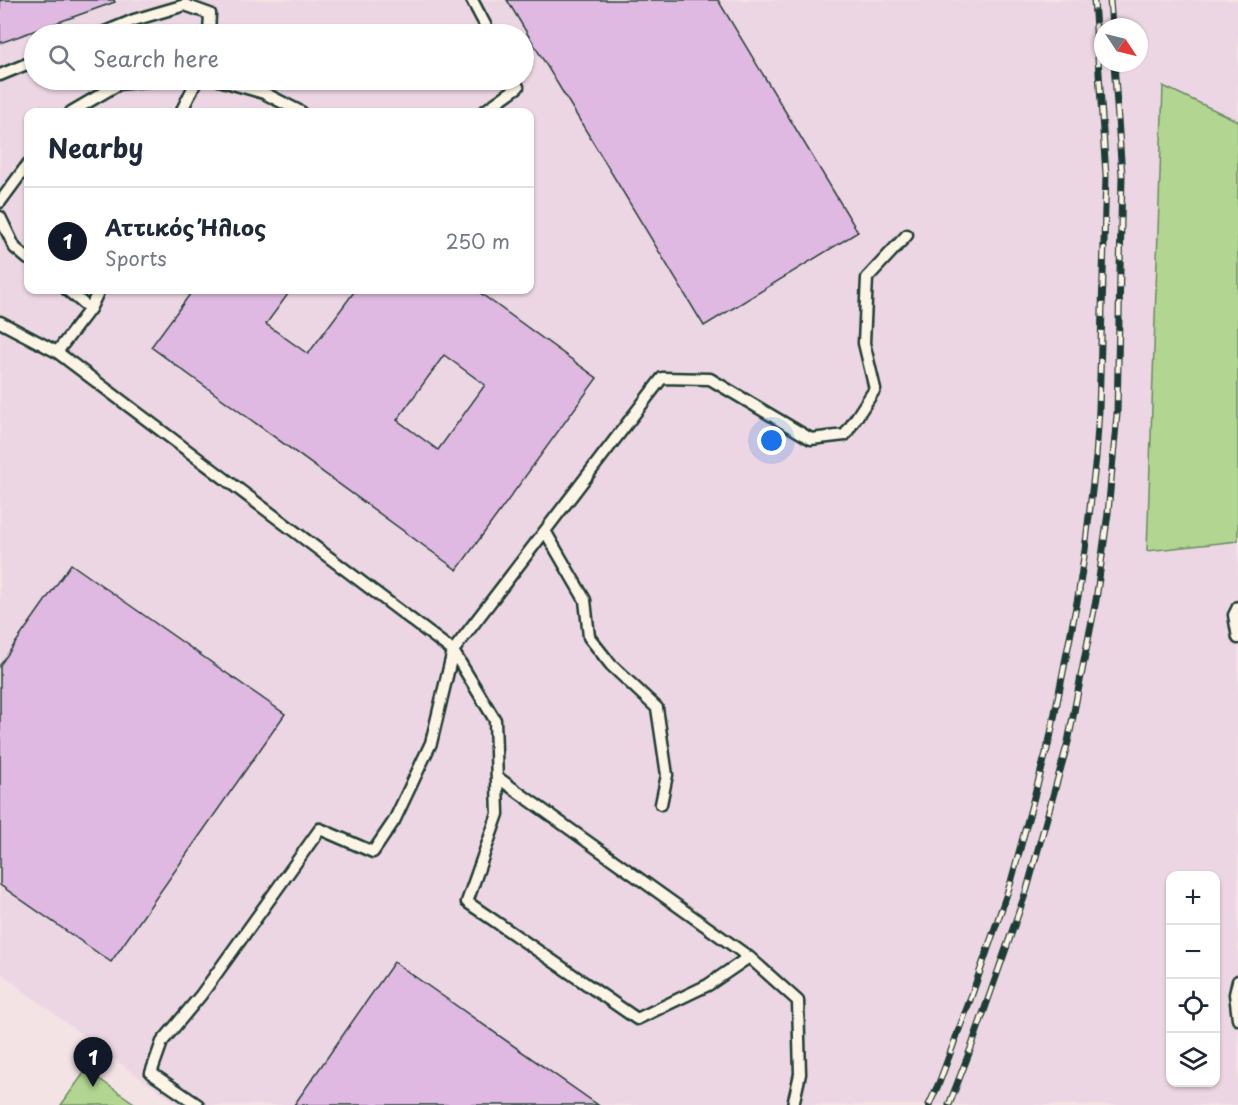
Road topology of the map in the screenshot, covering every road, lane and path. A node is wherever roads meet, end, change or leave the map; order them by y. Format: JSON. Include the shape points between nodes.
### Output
{"nodes":[{"id":1,"x":472,"y":0,"type":"edge"},
{"id":2,"x":126,"y":24,"type":"edge"},
{"id":3,"x":209,"y":24,"type":"edge"},
{"id":4,"x":485,"y":24,"type":"edge"},
{"id":5,"x":24,"y":65,"type":"edge"},
{"id":6,"x":0,"y":75,"type":"edge"},
{"id":7,"x":109,"y":90,"type":"edge"},
{"id":8,"x":192,"y":90,"type":"edge"},
{"id":9,"x":254,"y":90,"type":"edge"},
{"id":10,"x":514,"y":90,"type":"edge"},
{"id":11,"x":78,"y":108,"type":"edge"},
{"id":12,"x":183,"y":108,"type":"edge"},
{"id":13,"x":293,"y":108,"type":"edge"},
{"id":14,"x":489,"y":108,"type":"edge"},
{"id":15,"x":24,"y":169,"type":"edge"},
{"id":16,"x":0,"y":202,"type":"edge"},
{"id":17,"x":0,"y":216,"type":"edge"},
{"id":18,"x":907,"y":236,"type":"dead end"},
{"id":19,"x":24,"y":256,"type":"edge"},
{"id":20,"x":72,"y":294,"type":"edge"},
{"id":21,"x":97,"y":294,"type":"edge"},
{"id":22,"x":90,"y":309,"type":"junction"},
{"id":23,"x":0,"y":322,"type":"edge"},
{"id":24,"x":57,"y":352,"type":"junction"},
{"id":25,"x":545,"y":531,"type":"junction"},
{"id":26,"x":1238,"y":607,"type":"edge"},
{"id":27,"x":1238,"y":638,"type":"edge"},
{"id":28,"x":453,"y":651,"type":"junction"},
{"id":29,"x":497,"y":777,"type":"junction"},
{"id":30,"x":662,"y":804,"type":"dead end"},
{"id":31,"x":749,"y":957,"type":"junction"},
{"id":32,"x":1238,"y":981,"type":"edge"},
{"id":33,"x":1238,"y":1019,"type":"edge"},
{"id":34,"x":198,"y":1105,"type":"edge"},
{"id":35,"x":793,"y":1105,"type":"edge"}],
"edges":[{"from":1,"to":4,"type":"lane"},
{"from":2,"to":3,"type":"lane","via":[[185,5],[210,14]]},
{"from":5,"to":6,"type":"lane"},
{"from":7,"to":11,"type":"lane"},
{"from":8,"to":12,"type":"lane"},
{"from":9,"to":13,"type":"lane"},
{"from":10,"to":14,"type":"lane"},
{"from":15,"to":16,"type":"lane"},
{"from":17,"to":19,"type":"lane","via":[[15,248]]},
{"from":18,"to":25,"type":"lane","via":[[867,278],[864,343],[875,389],[845,435],[811,439],[710,379],[662,378]]},
{"from":20,"to":22,"type":"lane"},
{"from":21,"to":22,"type":"lane"},
{"from":22,"to":24,"type":"lane"},
{"from":23,"to":24,"type":"lane"},
{"from":24,"to":28,"type":"lane"},
{"from":25,"to":28,"type":"lane"},
{"from":25,"to":30,"type":"lane","via":[[585,600],[589,637],[611,665],[657,708],[667,775]]},
{"from":26,"to":27,"type":"lane","via":[[1234,615]]},
{"from":28,"to":29,"type":"lane","via":[[495,720]]},
{"from":28,"to":34,"type":"lane","via":[[431,743],[394,821],[373,852],[320,829],[201,996],[162,1042],[152,1072]]},
{"from":29,"to":31,"type":"lane"},
{"from":29,"to":31,"type":"lane","via":[[498,814],[466,902],[637,1019],[708,985]]},
{"from":31,"to":35,"type":"lane","via":[[798,1001],[800,1074]]},
{"from":32,"to":33,"type":"lane"}]}
